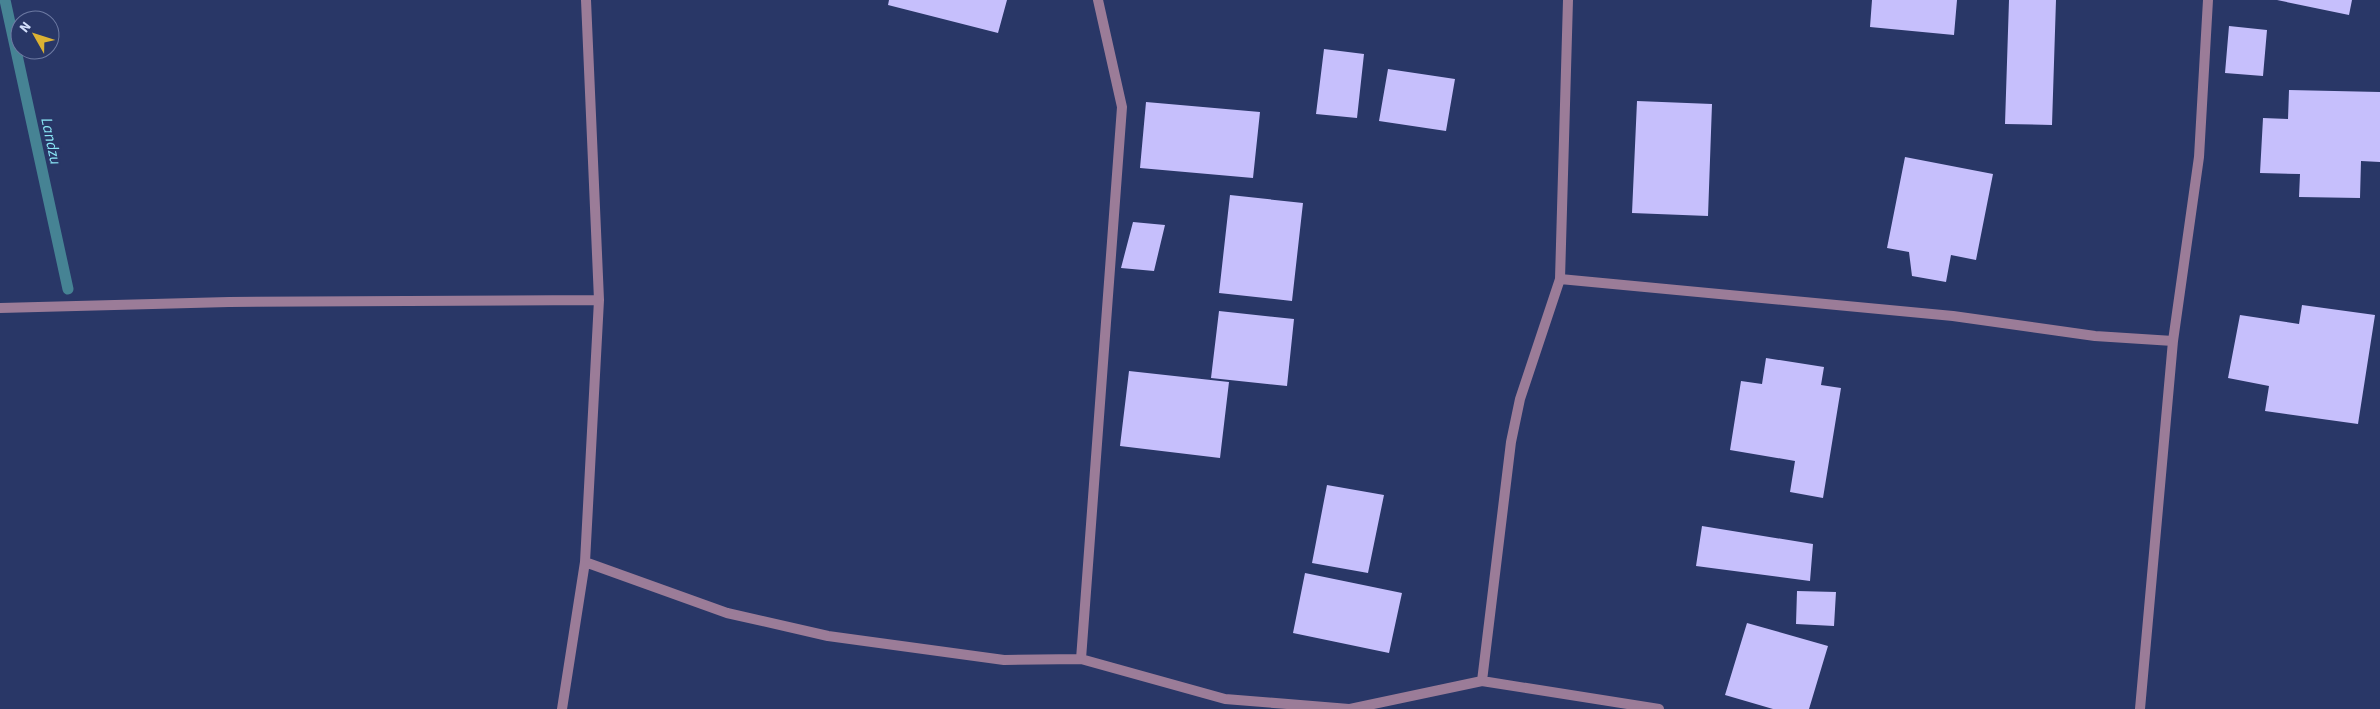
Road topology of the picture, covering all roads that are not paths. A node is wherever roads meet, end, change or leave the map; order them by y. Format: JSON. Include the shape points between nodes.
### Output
{"nodes":[{"id":1,"x":586,"y":0,"type":"edge"},
{"id":2,"x":1098,"y":0,"type":"edge"},
{"id":3,"x":1568,"y":0,"type":"edge"},
{"id":4,"x":2208,"y":0,"type":"edge"},
{"id":5,"x":1560,"y":278,"type":"junction"},
{"id":6,"x":599,"y":300,"type":"junction"},
{"id":7,"x":0,"y":308,"type":"edge"},
{"id":8,"x":2173,"y":340,"type":"junction"},
{"id":9,"x":585,"y":562,"type":"junction"},
{"id":10,"x":1081,"y":659,"type":"junction"},
{"id":11,"x":1482,"y":681,"type":"junction"},
{"id":12,"x":562,"y":709,"type":"edge"},
{"id":13,"x":1349,"y":709,"type":"edge"},
{"id":14,"x":1659,"y":709,"type":"edge"},
{"id":15,"x":2140,"y":709,"type":"edge"}],
"edges":[{"from":1,"to":6,"type":"street"},
{"from":2,"to":10,"type":"street","via":[[1122,106]]},
{"from":3,"to":5,"type":"street"},
{"from":4,"to":8,"type":"street","via":[[2199,158]]},
{"from":5,"to":8,"type":"street","via":[[1953,316],[2095,336]]},
{"from":5,"to":11,"type":"street","via":[[1520,399],[1511,442]]},
{"from":6,"to":7,"type":"street","via":[[229,302]]},
{"from":6,"to":9,"type":"street"},
{"from":8,"to":15,"type":"street"},
{"from":9,"to":10,"type":"street","via":[[727,613],[828,636],[1004,660]]},
{"from":9,"to":12,"type":"street"},
{"from":10,"to":13,"type":"street","via":[[1225,700]]},
{"from":11,"to":13,"type":"street"},
{"from":11,"to":14,"type":"street"}]}
